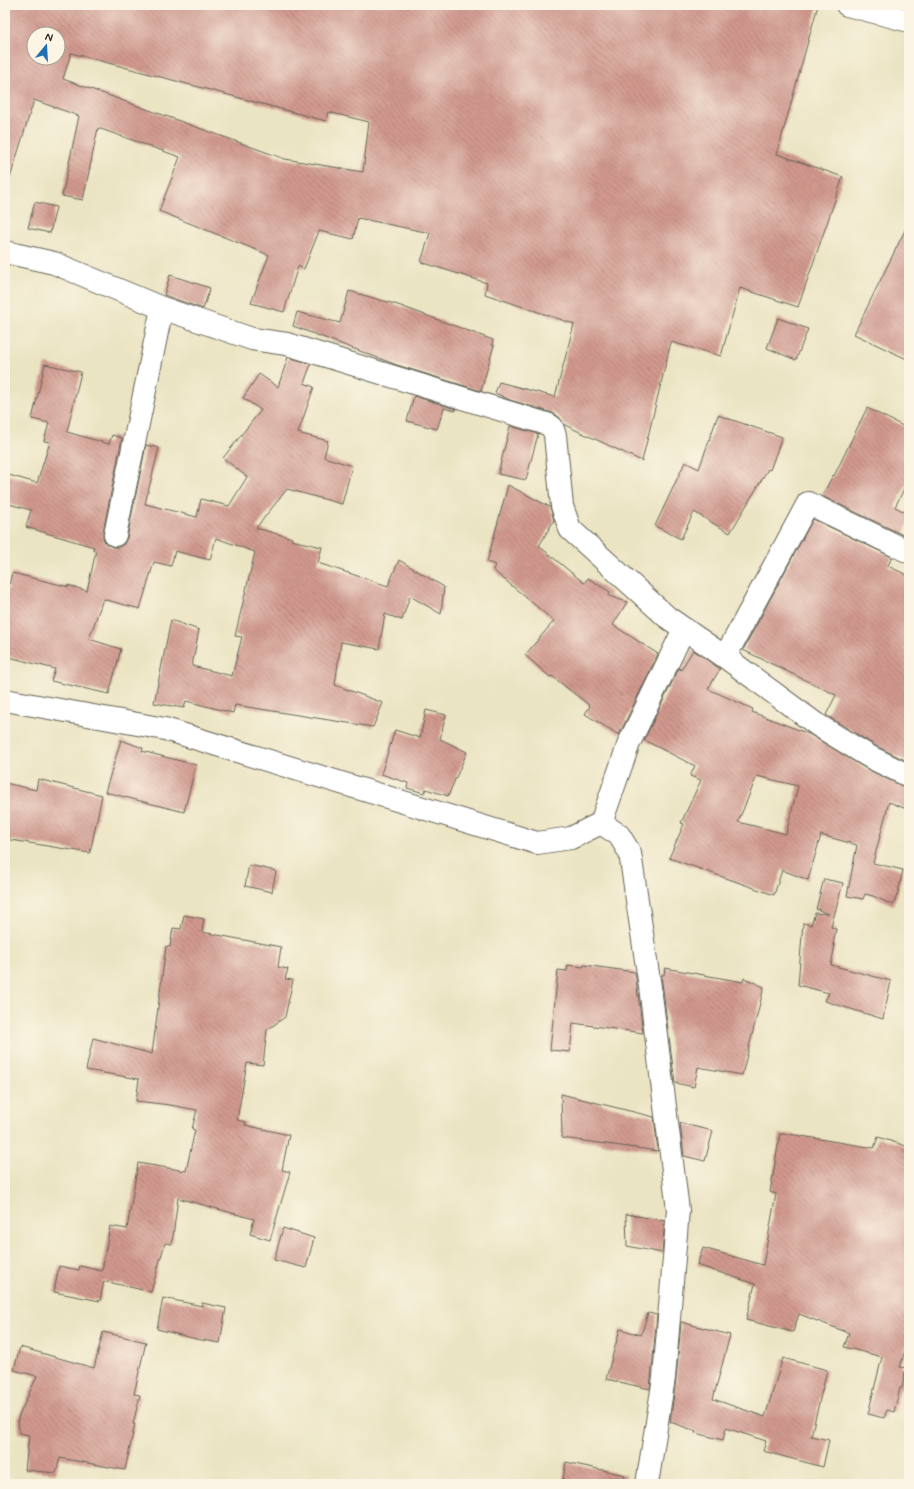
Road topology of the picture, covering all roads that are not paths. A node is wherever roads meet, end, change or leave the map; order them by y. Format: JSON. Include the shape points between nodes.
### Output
{"nodes":[{"id":1,"x":847,"y":5,"type":"edge"},
{"id":2,"x":909,"y":21,"type":"edge"},
{"id":3,"x":5,"y":252,"type":"edge"},
{"id":4,"x":162,"y":308,"type":"junction"},
{"id":5,"x":115,"y":536,"type":"dead end"},
{"id":6,"x":909,"y":552,"type":"edge"},
{"id":7,"x":684,"y":629,"type":"junction"},
{"id":8,"x":725,"y":657,"type":"junction"},
{"id":9,"x":5,"y":700,"type":"edge"},
{"id":10,"x":909,"y":776,"type":"edge"},
{"id":11,"x":601,"y":823,"type":"junction"},
{"id":12,"x":648,"y":1484,"type":"edge"}],
"edges":[{"from":1,"to":2,"type":"street"},
{"from":3,"to":4,"type":"street","via":[[54,263]]},
{"from":4,"to":5,"type":"street"},
{"from":4,"to":7,"type":"street","via":[[252,339],[287,344],[552,427],[562,506],[570,529],[667,617]]},
{"from":6,"to":8,"type":"street","via":[[808,503]]},
{"from":7,"to":8,"type":"street"},
{"from":7,"to":11,"type":"street","via":[[629,743]]},
{"from":8,"to":10,"type":"street","via":[[816,724],[870,757]]},
{"from":9,"to":11,"type":"street","via":[[165,729],[537,843],[571,838]]},
{"from":11,"to":12,"type":"street","via":[[618,835],[630,853],[678,1210],[664,1378]]}]}
